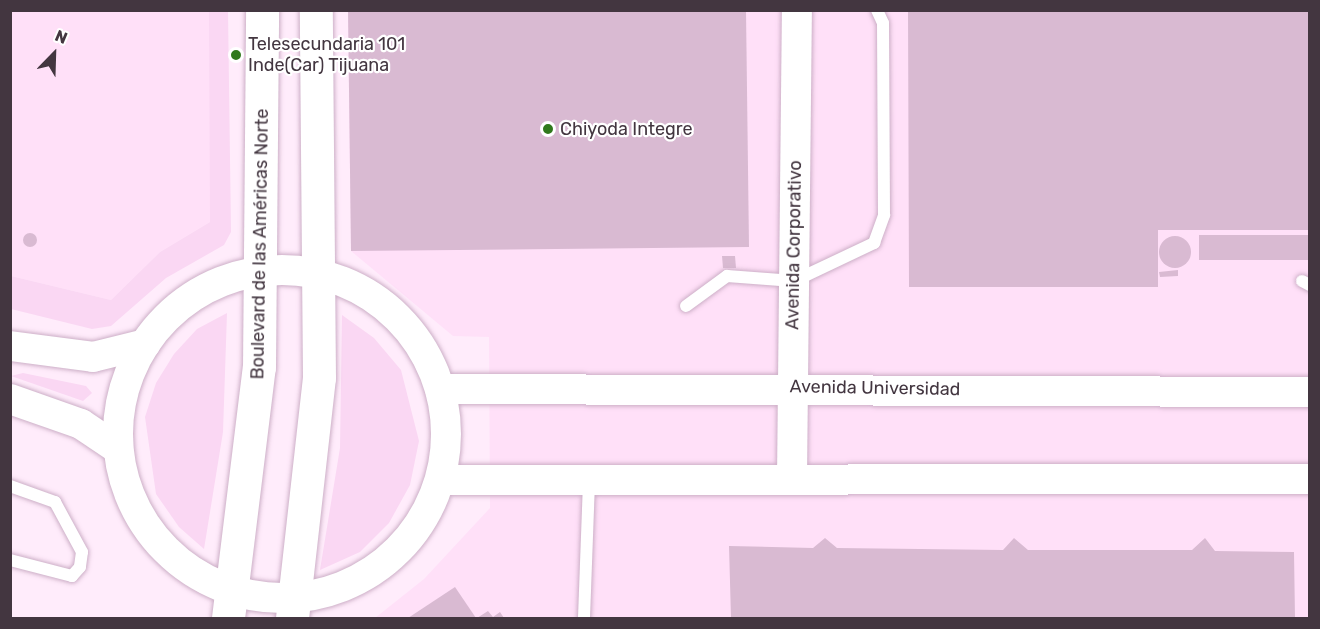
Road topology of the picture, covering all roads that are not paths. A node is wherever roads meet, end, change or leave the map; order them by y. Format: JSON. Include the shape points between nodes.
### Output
{"nodes":[{"id":1,"x":262,"y":10,"type":"edge"},
{"id":2,"x":316,"y":10,"type":"edge"},
{"id":3,"x":796,"y":10,"type":"edge"},
{"id":4,"x":877,"y":10,"type":"edge"},
{"id":5,"x":263,"y":271,"type":"junction"},
{"id":6,"x":320,"y":275,"type":"junction"},
{"id":7,"x":794,"y":281,"type":"junction"},
{"id":8,"x":686,"y":306,"type":"dead end"},
{"id":9,"x":145,"y":344,"type":"junction"},
{"id":10,"x":10,"y":346,"type":"edge"},
{"id":11,"x":792,"y":387,"type":"junction"},
{"id":12,"x":440,"y":389,"type":"junction"},
{"id":13,"x":1310,"y":392,"type":"edge"},
{"id":14,"x":10,"y":399,"type":"edge"},
{"id":15,"x":118,"y":449,"type":"junction"},
{"id":16,"x":589,"y":478,"type":"junction"},
{"id":17,"x":792,"y":479,"type":"junction"},
{"id":18,"x":1310,"y":479,"type":"edge"},
{"id":19,"x":441,"y":480,"type":"junction"},
{"id":20,"x":10,"y":486,"type":"edge"},
{"id":21,"x":10,"y":560,"type":"edge"},
{"id":22,"x":231,"y":605,"type":"edge"},
{"id":23,"x":295,"y":608,"type":"edge"},
{"id":24,"x":584,"y":618,"type":"edge"}],
"edges":[{"from":1,"to":5,"type":"main road","name":"Boulevard de las Américas Norte"},
{"from":2,"to":6,"type":"main road"},
{"from":3,"to":7,"type":"street","name":"Avenida Corporativo"},
{"from":4,"to":7,"type":"lane","via":[[883,23],[882,228],[874,243]]},
{"from":5,"to":6,"type":"street"},
{"from":5,"to":9,"type":"street","via":[[196,294]]},
{"from":5,"to":22,"type":"main road","name":"Boulevard de las Américas Norte","via":[[251,468]]},
{"from":6,"to":12,"type":"street","via":[[373,298],[396,316],[430,362]]},
{"from":6,"to":23,"type":"main road","via":[[319,378]]},
{"from":7,"to":8,"type":"lane","via":[[727,276]]},
{"from":7,"to":11,"type":"street","name":"Avenida Corporativo"},
{"from":9,"to":10,"type":"street","via":[[93,357]]},
{"from":9,"to":15,"type":"street","via":[[123,394]]},
{"from":11,"to":12,"type":"street","name":"Avenida Universidad"},
{"from":11,"to":13,"type":"street","name":"Avenida Universidad"},
{"from":11,"to":17,"type":"street","name":"Avenida Corporativo"},
{"from":12,"to":19,"type":"street","via":[[446,450]]},
{"from":14,"to":15,"type":"street","via":[[81,424]]},
{"from":15,"to":22,"type":"street","via":[[127,487],[161,545]]},
{"from":16,"to":17,"type":"street"},
{"from":16,"to":19,"type":"street"},
{"from":16,"to":24,"type":"lane"},
{"from":17,"to":18,"type":"street"},
{"from":19,"to":23,"type":"street","via":[[426,516],[402,548],[345,585]]},
{"from":20,"to":21,"type":"lane","via":[[55,502],[82,552],[80,567],[72,576]]},
{"from":22,"to":23,"type":"street"}]}
